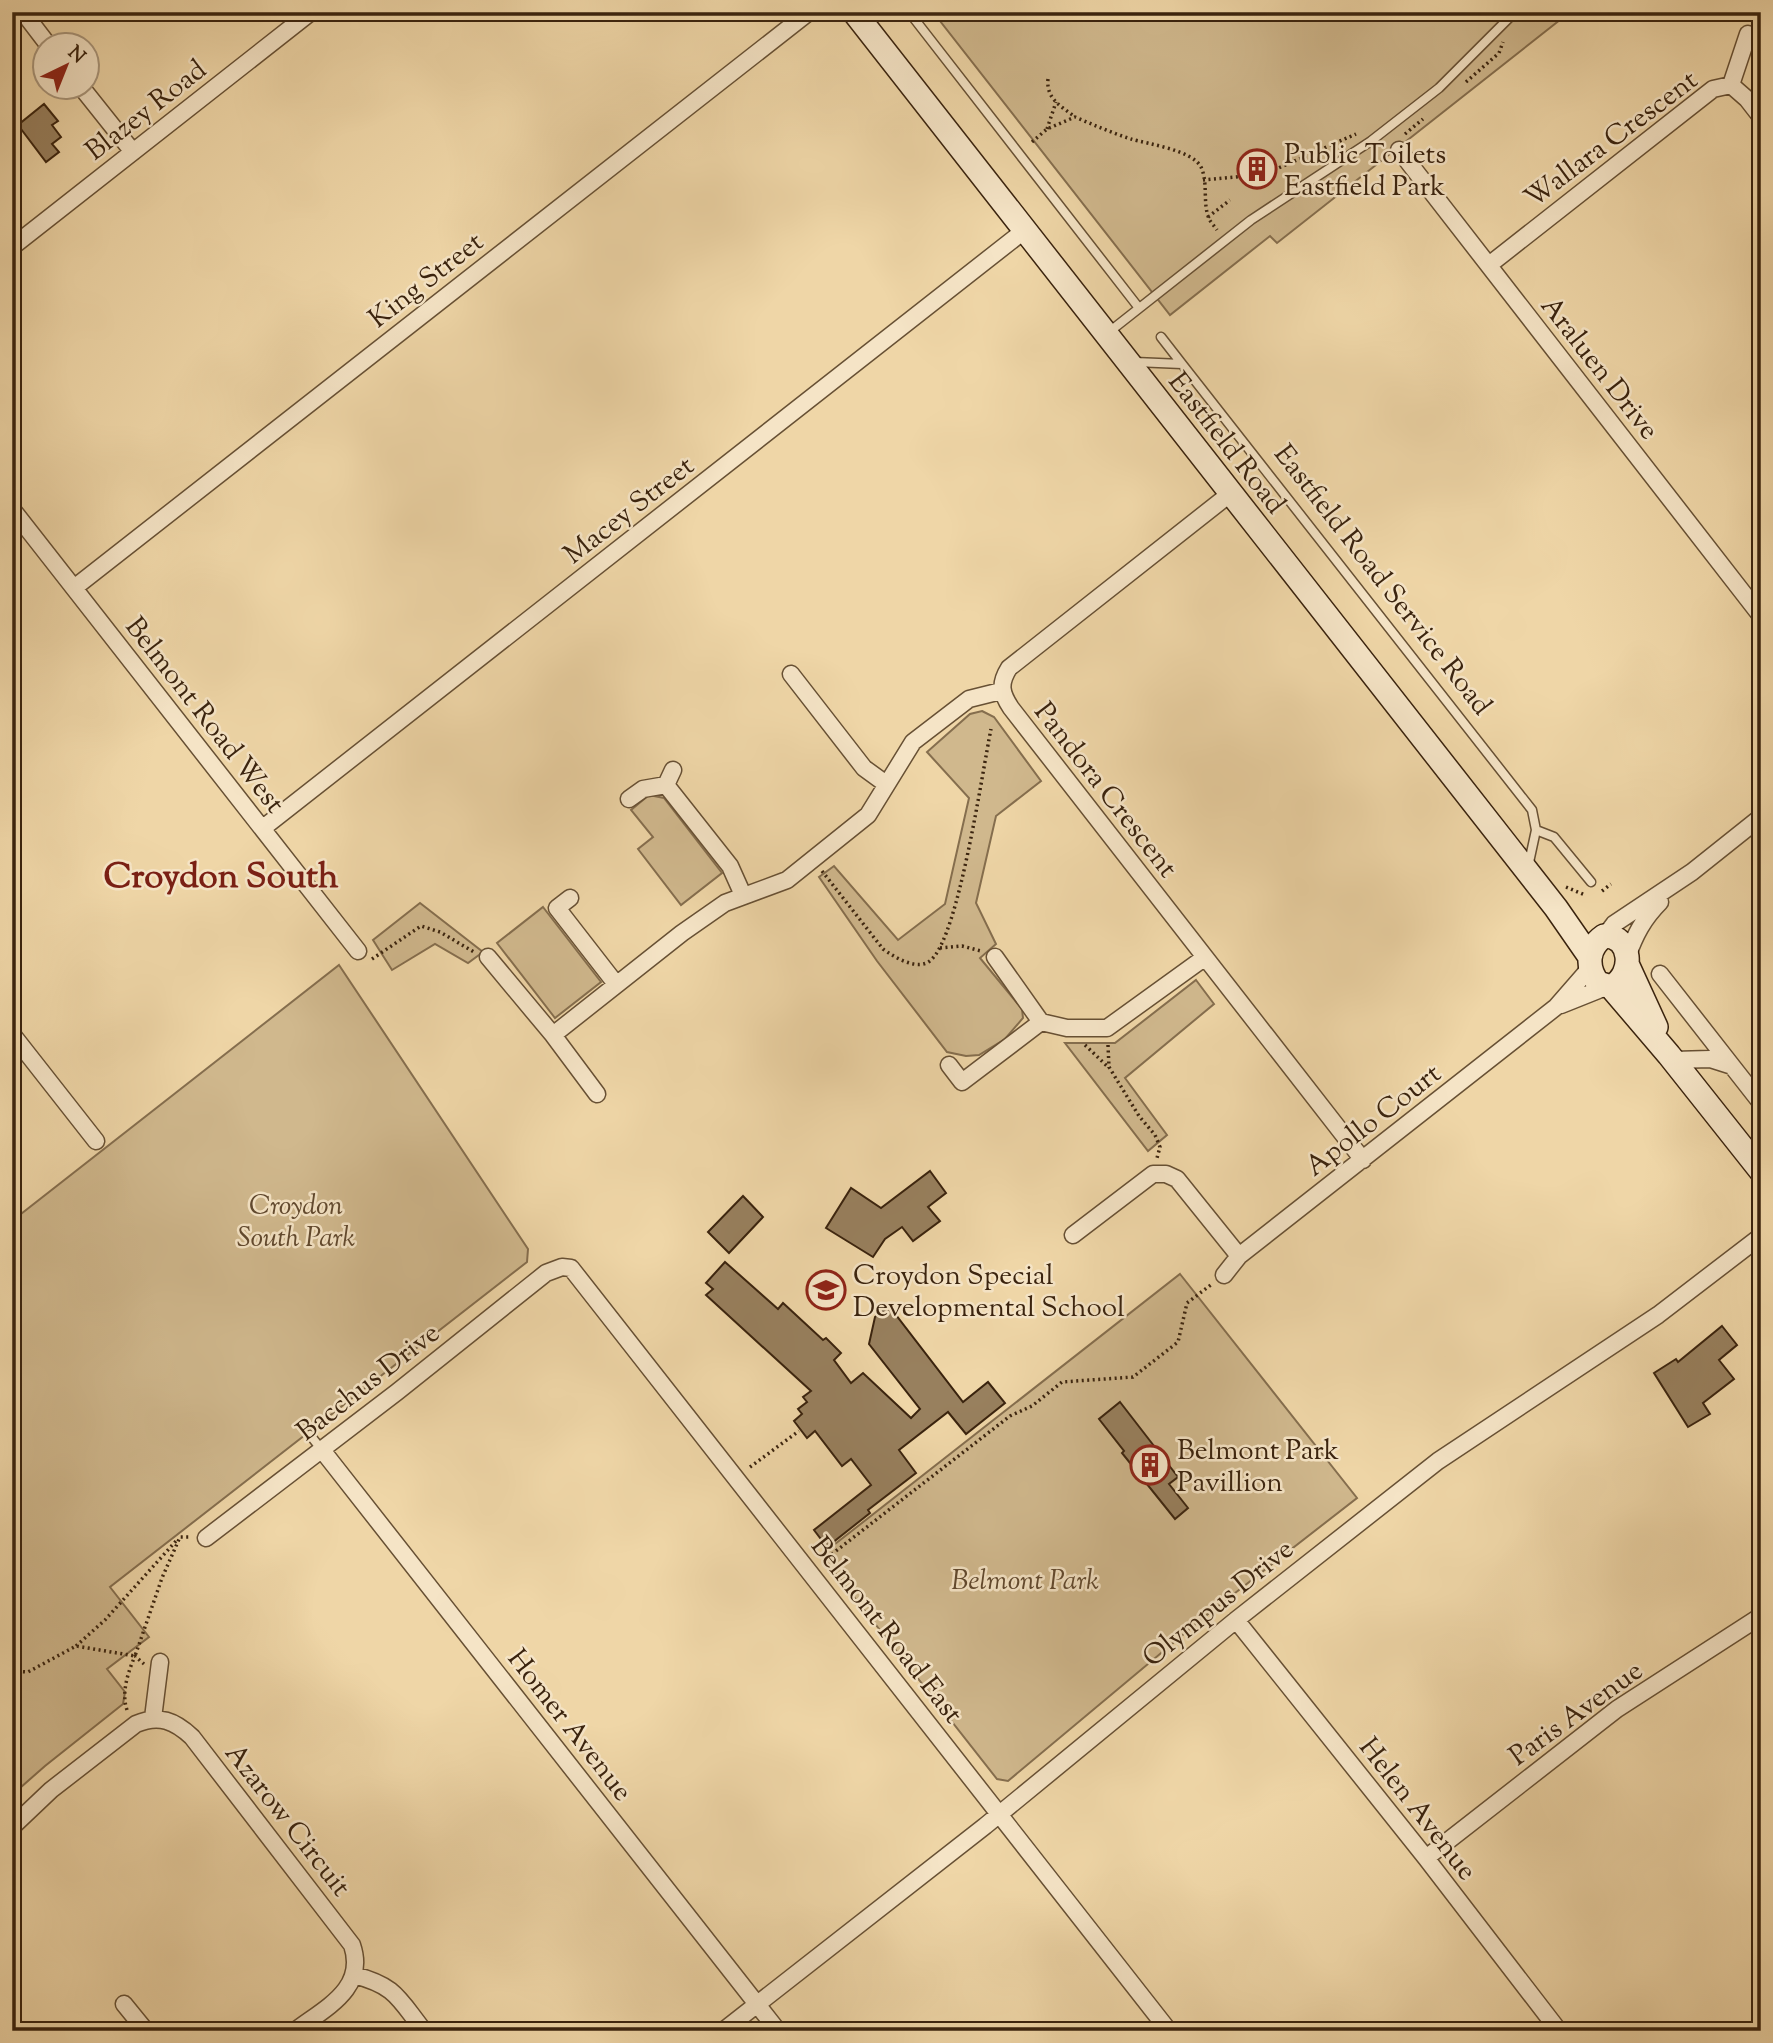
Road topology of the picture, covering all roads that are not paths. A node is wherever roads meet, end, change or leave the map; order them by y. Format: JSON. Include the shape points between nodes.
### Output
{"nodes":[{"id":1,"x":23,"y":12,"type":"edge"},
{"id":2,"x":311,"y":12,"type":"edge"},
{"id":3,"x":809,"y":12,"type":"edge"},
{"id":4,"x":854,"y":12,"type":"edge"},
{"id":5,"x":909,"y":12,"type":"edge"},
{"id":6,"x":1515,"y":12,"type":"edge"},
{"id":7,"x":38,"y":32,"type":"edge"},
{"id":8,"x":1748,"y":34,"type":"dead end"},
{"id":9,"x":1731,"y":85,"type":"junction"},
{"id":10,"x":93,"y":102,"type":"edge"},
{"id":11,"x":1761,"y":117,"type":"edge"},
{"id":12,"x":1399,"y":150,"type":"dead end"},
{"id":13,"x":133,"y":152,"type":"junction"},
{"id":14,"x":1025,"y":230,"type":"junction"},
{"id":15,"x":12,"y":247,"type":"edge"},
{"id":16,"x":1489,"y":265,"type":"junction"},
{"id":17,"x":1139,"y":308,"type":"junction"},
{"id":18,"x":1107,"y":334,"type":"junction"},
{"id":19,"x":1161,"y":337,"type":"dead end"},
{"id":20,"x":1128,"y":362,"type":"junction"},
{"id":21,"x":1182,"y":364,"type":"junction"},
{"id":22,"x":1231,"y":493,"type":"junction"},
{"id":23,"x":12,"y":509,"type":"edge"},
{"id":24,"x":74,"y":588,"type":"junction"},
{"id":25,"x":1761,"y":616,"type":"edge"},
{"id":26,"x":791,"y":674,"type":"dead end"},
{"id":27,"x":1001,"y":691,"type":"junction"},
{"id":28,"x":887,"y":784,"type":"junction"},
{"id":29,"x":629,"y":799,"type":"dead end"},
{"id":30,"x":1761,"y":817,"type":"edge"},
{"id":31,"x":263,"y":828,"type":"junction"},
{"id":32,"x":1536,"y":830,"type":"junction"},
{"id":33,"x":1527,"y":872,"type":"junction"},
{"id":34,"x":1692,"y":872,"type":"junction"},
{"id":35,"x":1591,"y":882,"type":"dead end"},
{"id":36,"x":743,"y":895,"type":"junction"},
{"id":37,"x":570,"y":898,"type":"dead end"},
{"id":38,"x":1556,"y":908,"type":"junction"},
{"id":39,"x":1604,"y":936,"type":"junction"},
{"id":40,"x":996,"y":954,"type":"road end"},
{"id":41,"x":363,"y":957,"type":"road end"},
{"id":42,"x":488,"y":957,"type":"road end"},
{"id":43,"x":1204,"y":958,"type":"junction"},
{"id":44,"x":1628,"y":961,"type":"junction"},
{"id":45,"x":1590,"y":963,"type":"junction"},
{"id":46,"x":1660,"y":974,"type":"dead end"},
{"id":47,"x":616,"y":984,"type":"junction"},
{"id":48,"x":1608,"y":987,"type":"junction"},
{"id":49,"x":1556,"y":1007,"type":"junction"},
{"id":50,"x":1041,"y":1022,"type":"junction"},
{"id":51,"x":12,"y":1034,"type":"edge"},
{"id":52,"x":553,"y":1035,"type":"junction"},
{"id":53,"x":1671,"y":1057,"type":"junction"},
{"id":54,"x":949,"y":1065,"type":"dead end"},
{"id":55,"x":1732,"y":1066,"type":"junction"},
{"id":56,"x":597,"y":1094,"type":"dead end"},
{"id":57,"x":1761,"y":1102,"type":"edge"},
{"id":58,"x":96,"y":1141,"type":"dead end"},
{"id":59,"x":1363,"y":1160,"type":"junction"},
{"id":60,"x":1761,"y":1171,"type":"edge"},
{"id":61,"x":1073,"y":1235,"type":"dead end"},
{"id":62,"x":1761,"y":1236,"type":"edge"},
{"id":63,"x":1239,"y":1256,"type":"junction"},
{"id":64,"x":562,"y":1267,"type":"joint"},
{"id":65,"x":1224,"y":1275,"type":"road end"},
{"id":66,"x":310,"y":1435,"type":"dead end"},
{"id":67,"x":322,"y":1450,"type":"junction"},
{"id":68,"x":206,"y":1538,"type":"road end"},
{"id":69,"x":1761,"y":1616,"type":"edge"},
{"id":70,"x":1236,"y":1620,"type":"junction"},
{"id":71,"x":160,"y":1661,"type":"dead end"},
{"id":72,"x":153,"y":1718,"type":"junction"},
{"id":73,"x":1000,"y":1814,"type":"junction"},
{"id":74,"x":12,"y":1827,"type":"edge"},
{"id":75,"x":1426,"y":1858,"type":"junction"},
{"id":76,"x":354,"y":1975,"type":"junction"},
{"id":77,"x":124,"y":2004,"type":"dead end"},
{"id":78,"x":757,"y":2004,"type":"junction"},
{"id":79,"x":146,"y":2031,"type":"edge"},
{"id":80,"x":295,"y":2031,"type":"edge"},
{"id":81,"x":424,"y":2031,"type":"edge"},
{"id":82,"x":723,"y":2031,"type":"edge"},
{"id":83,"x":778,"y":2031,"type":"edge"},
{"id":84,"x":1169,"y":2031,"type":"edge"},
{"id":85,"x":1559,"y":2031,"type":"edge"}],
"edges":[{"from":1,"to":7,"type":"street"},
{"from":2,"to":13,"type":"street","name":"Blazey Road"},
{"from":3,"to":24,"type":"street","name":"King Street"},
{"from":4,"to":14,"type":"main road","name":"Eastfield Road"},
{"from":5,"to":17,"type":"lane"},
{"from":6,"to":17,"type":"lane","via":[[1439,88],[1372,140],[1251,220]]},
{"from":8,"to":9,"type":"street"},
{"from":9,"to":11,"type":"street","name":"Wallara Crescent"},
{"from":9,"to":16,"type":"street","name":"Wallara Crescent","via":[[1713,89]]},
{"from":10,"to":13,"type":"street"},
{"from":12,"to":16,"type":"street","name":"Araluen Drive"},
{"from":13,"to":15,"type":"street","name":"Blazey Road"},
{"from":14,"to":18,"type":"main road","name":"Eastfield Road"},
{"from":14,"to":31,"type":"street","name":"Macey Street"},
{"from":16,"to":25,"type":"street","name":"Araluen Drive"},
{"from":17,"to":18,"type":"lane"},
{"from":18,"to":20,"type":"main road","name":"Eastfield Road"},
{"from":19,"to":21,"type":"lane","name":"Eastfield Road Service Road"},
{"from":20,"to":21,"type":"lane"},
{"from":20,"to":22,"type":"main road","name":"Eastfield Road"},
{"from":21,"to":32,"type":"lane","name":"Eastfield Road Service Road","via":[[1532,810]]},
{"from":22,"to":27,"type":"street","name":"Pandora Crescent","via":[[1009,668]]},
{"from":22,"to":33,"type":"main road","name":"Eastfield Road"},
{"from":23,"to":24,"type":"street","name":"Belmont Road West"},
{"from":24,"to":31,"type":"street","name":"Belmont Road West"},
{"from":26,"to":28,"type":"street","via":[[864,768]]},
{"from":27,"to":28,"type":"street","via":[[969,699],[913,742]]},
{"from":27,"to":43,"type":"street","name":"Pandora Crescent"},
{"from":28,"to":36,"type":"street","via":[[868,815],[813,860],[787,880]]},
{"from":29,"to":36,"type":"street","via":[[669,778],[730,866]]},
{"from":30,"to":34,"type":"street"},
{"from":31,"to":41,"type":"street","name":"Belmont Road West"},
{"from":32,"to":33,"type":"lane"},
{"from":32,"to":35,"type":"lane","via":[[1550,833]]},
{"from":33,"to":38,"type":"main road","name":"Eastfield Road"},
{"from":34,"to":39,"type":"street","via":[[1614,924]]},
{"from":34,"to":44,"type":"street","via":[[1648,914],[1637,930]]},
{"from":36,"to":47,"type":"street","via":[[725,903]]},
{"from":37,"to":47,"type":"street","via":[[557,908]]},
{"from":38,"to":39,"type":"main road","name":"Eastfield Road"},
{"from":38,"to":45,"type":"main road","name":"Eastfield Road"},
{"from":39,"to":44,"type":"main road","via":[[1616,940]]},
{"from":39,"to":45,"type":"main road"},
{"from":40,"to":50,"type":"street"},
{"from":42,"to":52,"type":"street"},
{"from":43,"to":50,"type":"street","via":[[1107,1028],[1067,1028]]},
{"from":43,"to":59,"type":"street","name":"Pandora Crescent"},
{"from":44,"to":48,"type":"main road","via":[[1619,983]]},
{"from":44,"to":53,"type":"main road"},
{"from":45,"to":48,"type":"main road","via":[[1598,983]]},
{"from":45,"to":49,"type":"street","name":"Apollo Court"},
{"from":46,"to":55,"type":"street"},
{"from":47,"to":52,"type":"street"},
{"from":48,"to":49,"type":"street","name":"Apollo Court"},
{"from":48,"to":53,"type":"main road"},
{"from":49,"to":59,"type":"street","name":"Apollo Court"},
{"from":50,"to":54,"type":"street","via":[[962,1082]]},
{"from":51,"to":58,"type":"street"},
{"from":52,"to":56,"type":"street"},
{"from":53,"to":55,"type":"street","via":[[1710,1059]]},
{"from":53,"to":60,"type":"main road"},
{"from":55,"to":57,"type":"street"},
{"from":59,"to":63,"type":"street","name":"Apollo Court"},
{"from":61,"to":63,"type":"street","via":[[1153,1174],[1166,1174],[1177,1179]]},
{"from":62,"to":70,"type":"street","name":"Olympus Drive","via":[[1658,1315],[1438,1461]]},
{"from":63,"to":65,"type":"street","name":"Apollo Court"},
{"from":64,"to":67,"type":"street","name":"Bacchus Drive","via":[[546,1273]]},
{"from":64,"to":73,"type":"street","name":"Belmont Road East","via":[[571,1268]]},
{"from":66,"to":67,"type":"lane"},
{"from":67,"to":68,"type":"street","name":"Bacchus Drive"},
{"from":67,"to":78,"type":"street","name":"Homer Avenue"},
{"from":69,"to":75,"type":"street","name":"Paris Avenue","via":[[1617,1709]]},
{"from":70,"to":73,"type":"street","name":"Olympus Drive"},
{"from":70,"to":75,"type":"street","name":"Helen Avenue"},
{"from":71,"to":72,"type":"street"},
{"from":72,"to":74,"type":"street","via":[[114,1740]]},
{"from":72,"to":76,"type":"street","name":"Azarow Circuit","via":[[176,1724],[192,1737],[343,1931],[355,1956]]},
{"from":73,"to":78,"type":"street","name":"Olympus Drive"},
{"from":73,"to":84,"type":"street","name":"Belmont Road East"},
{"from":75,"to":85,"type":"street","name":"Helen Avenue"},
{"from":76,"to":80,"type":"street","via":[[339,1997]]},
{"from":76,"to":81,"type":"street","via":[[391,1989]]},
{"from":77,"to":79,"type":"street"},
{"from":78,"to":82,"type":"street","name":"Olympus Drive"},
{"from":78,"to":83,"type":"street","name":"Homer Avenue"}]}
